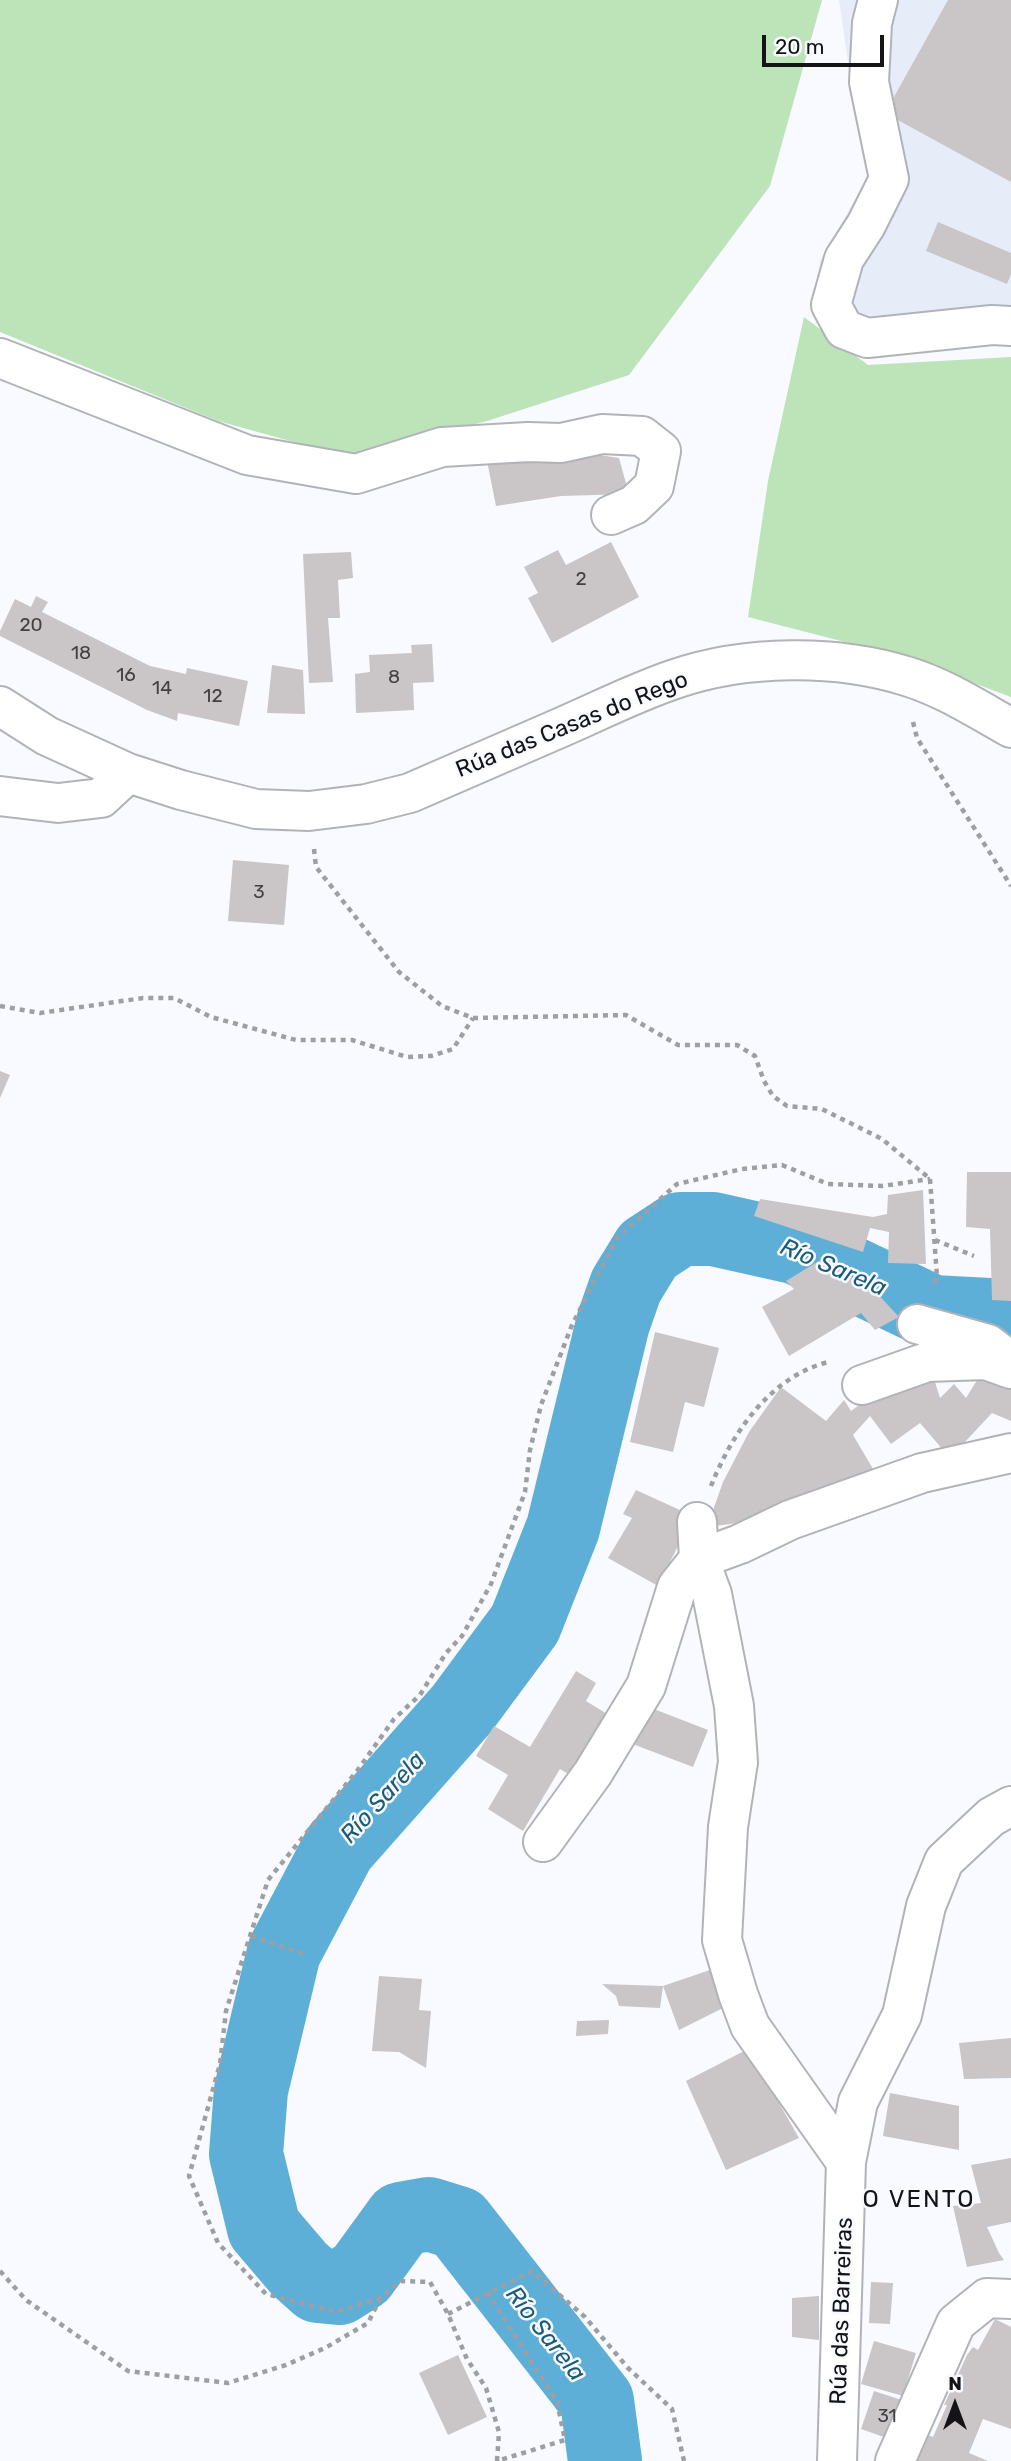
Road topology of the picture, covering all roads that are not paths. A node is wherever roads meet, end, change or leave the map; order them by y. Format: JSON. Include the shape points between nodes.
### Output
{"nodes":[{"id":1,"x":878,"y":0,"type":"edge"},
{"id":2,"x":1011,"y":326,"type":"edge"},
{"id":3,"x":0,"y":358,"type":"edge"},
{"id":4,"x":611,"y":515,"type":"dead end"},
{"id":5,"x":0,"y":706,"type":"edge"},
{"id":6,"x":1011,"y":727,"type":"edge"},
{"id":7,"x":128,"y":773,"type":"junction"},
{"id":8,"x":0,"y":796,"type":"edge"},
{"id":9,"x":917,"y":1324,"type":"dead end"},
{"id":10,"x":1011,"y":1362,"type":"edge"},
{"id":11,"x":1011,"y":1369,"type":"edge"},
{"id":12,"x":862,"y":1385,"type":"road end"},
{"id":13,"x":1011,"y":1453,"type":"edge"},
{"id":14,"x":698,"y":1541,"type":"junction"},
{"id":15,"x":1011,"y":1806,"type":"edge"},
{"id":16,"x":542,"y":1842,"type":"dead end"},
{"id":17,"x":846,"y":2162,"type":"junction"},
{"id":18,"x":1011,"y":2299,"type":"edge"},
{"id":19,"x":837,"y":2461,"type":"edge"},
{"id":20,"x":895,"y":2461,"type":"edge"}],
"edges":[{"from":1,"to":2,"type":"street","via":[[869,82],[889,179],[844,259],[831,305],[836,318],[844,329],[867,338]]},
{"from":3,"to":4,"type":"street","via":[[247,455],[356,474],[442,447],[561,443],[602,434],[642,436],[661,451],[654,486],[634,505]]},
{"from":5,"to":7,"type":"street","name":"Rúa das Casas do Rego","via":[[47,736]]},
{"from":6,"to":7,"type":"street","name":"Rúa das Casas do Rego","via":[[908,676],[823,661],[766,662],[663,684],[410,793],[366,804],[309,811],[256,809]]},
{"from":7,"to":8,"type":"street","via":[[101,798],[58,803]]},
{"from":9,"to":10,"type":"street","via":[[988,1344]]},
{"from":11,"to":12,"type":"street","via":[[986,1360],[927,1362]]},
{"from":13,"to":14,"type":"street","via":[[922,1473],[790,1520],[740,1544]]},
{"from":14,"to":16,"type":"street","via":[[677,1587],[646,1686],[593,1773]]},
{"from":14,"to":17,"type":"street","via":[[734,1706],[738,1762],[728,1826],[722,1940],[750,2026]]},
{"from":15,"to":17,"type":"street","name":"Rúa das Barreiras","via":[[991,1817],[944,1861],[926,1906],[902,2015],[858,2102]]},
{"from":17,"to":19,"type":"street","name":"Rúa das Barreiras"},
{"from":18,"to":20,"type":"street","via":[[987,2298],[956,2323]]}]}
